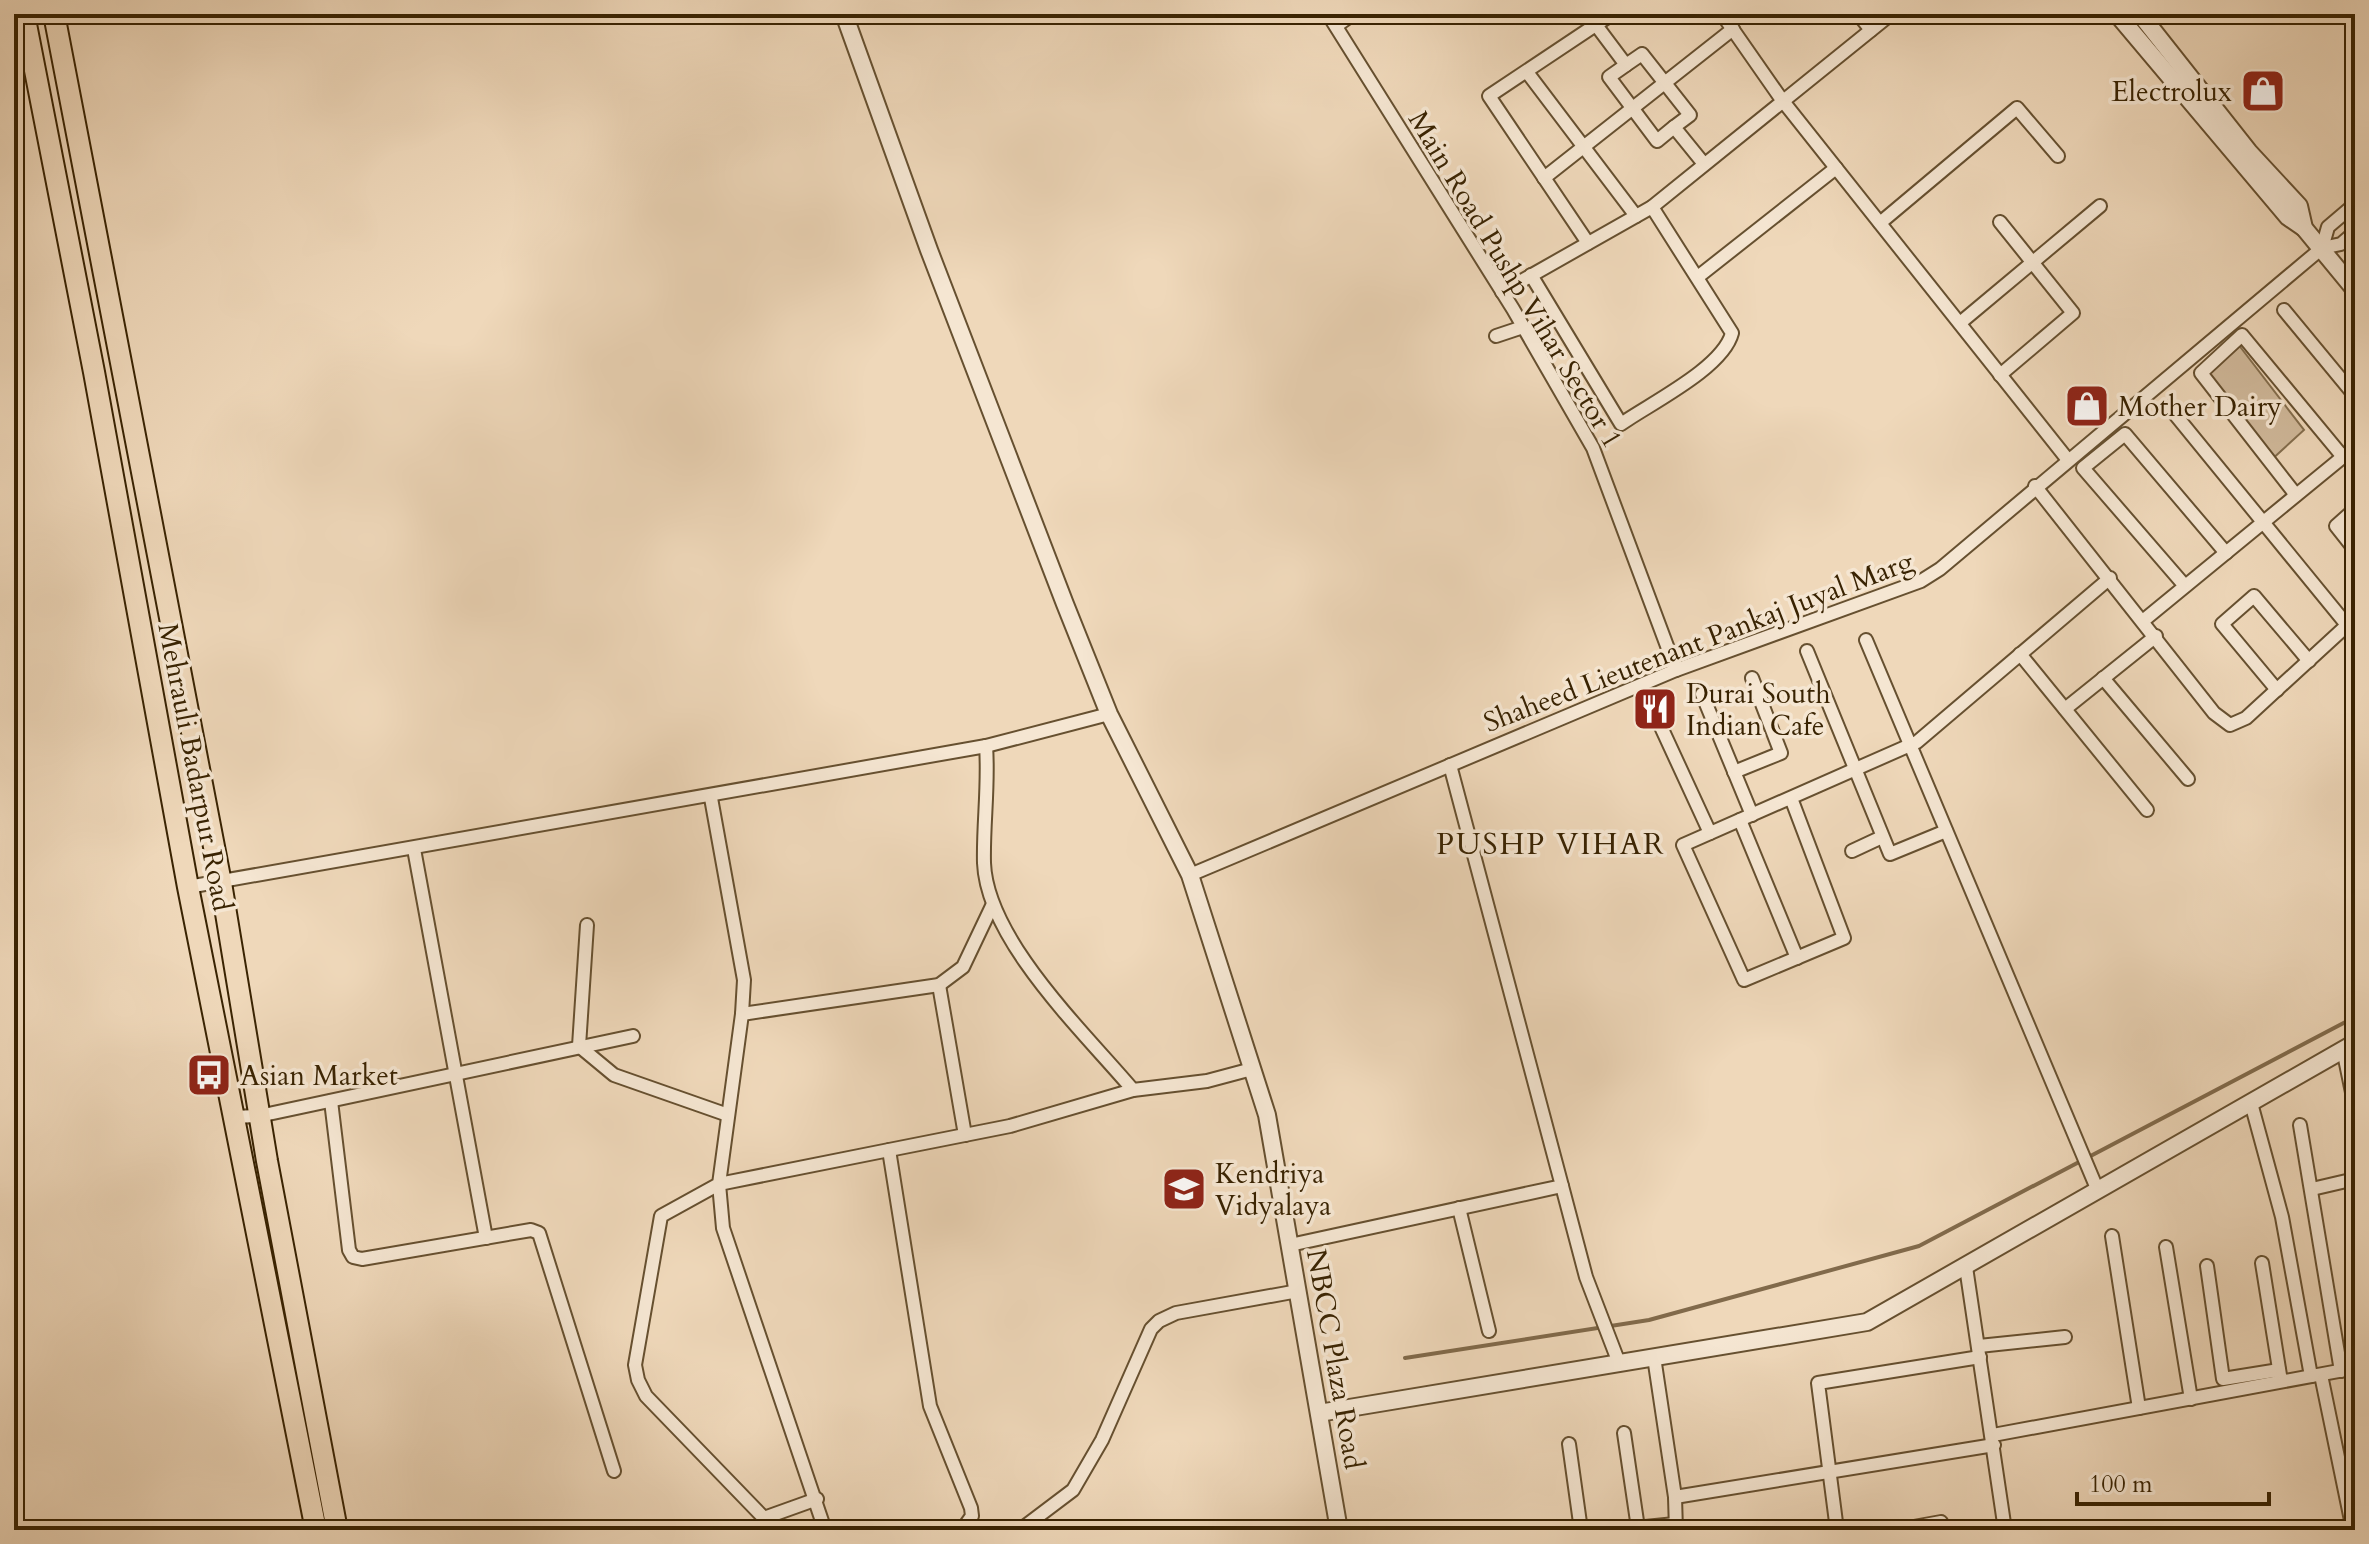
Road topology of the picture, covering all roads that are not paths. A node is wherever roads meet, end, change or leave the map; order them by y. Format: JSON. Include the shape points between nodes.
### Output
{"nodes":[{"id":1,"x":24,"y":14,"type":"edge"},
{"id":2,"x":54,"y":14,"type":"edge"},
{"id":3,"x":844,"y":14,"type":"edge"},
{"id":4,"x":1328,"y":14,"type":"edge"},
{"id":5,"x":1353,"y":14,"type":"edge"},
{"id":6,"x":1612,"y":14,"type":"edge"},
{"id":7,"x":1722,"y":14,"type":"edge"},
{"id":8,"x":1858,"y":14,"type":"edge"},
{"id":9,"x":1891,"y":14,"type":"edge"},
{"id":10,"x":2117,"y":14,"type":"edge"},
{"id":11,"x":2140,"y":14,"type":"edge"},
{"id":12,"x":1596,"y":25,"type":"junction"},
{"id":13,"x":1336,"y":26,"type":"junction"},
{"id":14,"x":1733,"y":29,"type":"junction"},
{"id":15,"x":1871,"y":30,"type":"junction"},
{"id":16,"x":1626,"y":65,"type":"junction"},
{"id":17,"x":1527,"y":72,"type":"junction"},
{"id":18,"x":1665,"y":83,"type":"junction"},
{"id":19,"x":1782,"y":100,"type":"junction"},
{"id":20,"x":1632,"y":109,"type":"junction"},
{"id":21,"x":1674,"y":127,"type":"junction"},
{"id":22,"x":1583,"y":148,"type":"junction"},
{"id":23,"x":2058,"y":156,"type":"dead end"},
{"id":24,"x":1704,"y":164,"type":"junction"},
{"id":25,"x":1836,"y":168,"type":"junction"},
{"id":26,"x":1544,"y":178,"type":"junction"},
{"id":27,"x":2355,"y":204,"type":"edge"},
{"id":28,"x":2100,"y":206,"type":"dead end"},
{"id":29,"x":1652,"y":207,"type":"junction"},
{"id":30,"x":1636,"y":216,"type":"junction"},
{"id":31,"x":2000,"y":222,"type":"dead end"},
{"id":32,"x":1880,"y":223,"type":"junction"},
{"id":33,"x":2304,"y":228,"type":"junction"},
{"id":34,"x":2355,"y":232,"type":"edge"},
{"id":35,"x":1588,"y":243,"type":"junction"},
{"id":36,"x":2322,"y":248,"type":"junction"},
{"id":37,"x":100,"y":252,"type":"junction"},
{"id":38,"x":73,"y":258,"type":"junction"},
{"id":39,"x":2032,"y":263,"type":"junction"},
{"id":40,"x":1531,"y":275,"type":"junction"},
{"id":41,"x":1699,"y":276,"type":"junction"},
{"id":42,"x":2355,"y":290,"type":"edge"},
{"id":43,"x":1502,"y":292,"type":"junction"},
{"id":44,"x":2284,"y":310,"type":"dead end"},
{"id":45,"x":1960,"y":323,"type":"junction"},
{"id":46,"x":1523,"y":327,"type":"junction"},
{"id":47,"x":1496,"y":336,"type":"dead end"},
{"id":48,"x":2000,"y":375,"type":"junction"},
{"id":49,"x":2355,"y":396,"type":"edge"},
{"id":50,"x":2169,"y":407,"type":"dead end"},
{"id":51,"x":2355,"y":447,"type":"edge"},
{"id":52,"x":2343,"y":457,"type":"junction"},
{"id":53,"x":2068,"y":460,"type":"junction"},
{"id":54,"x":2035,"y":486,"type":"junction"},
{"id":55,"x":2296,"y":495,"type":"junction"},
{"id":56,"x":2355,"y":509,"type":"edge"},
{"id":57,"x":2264,"y":522,"type":"junction"},
{"id":58,"x":2355,"y":550,"type":"edge"},
{"id":59,"x":2226,"y":553,"type":"junction"},
{"id":60,"x":2110,"y":578,"type":"junction"},
{"id":61,"x":2185,"y":586,"type":"junction"},
{"id":62,"x":2144,"y":620,"type":"junction"},
{"id":63,"x":2351,"y":621,"type":"edge"},
{"id":64,"x":2156,"y":636,"type":"junction"},
{"id":65,"x":1866,"y":640,"type":"dead end"},
{"id":66,"x":1807,"y":651,"type":"dead end"},
{"id":67,"x":2020,"y":654,"type":"junction"},
{"id":68,"x":2309,"y":661,"type":"junction"},
{"id":69,"x":1676,"y":670,"type":"junction"},
{"id":70,"x":1752,"y":678,"type":"dead end"},
{"id":71,"x":2103,"y":678,"type":"junction"},
{"id":72,"x":2277,"y":690,"type":"junction"},
{"id":73,"x":1702,"y":694,"type":"dead end"},
{"id":74,"x":2065,"y":709,"type":"junction"},
{"id":75,"x":1109,"y":714,"type":"junction"},
{"id":76,"x":1656,"y":716,"type":"dead end"},
{"id":77,"x":1910,"y":745,"type":"junction"},
{"id":78,"x":986,"y":746,"type":"junction"},
{"id":79,"x":1450,"y":765,"type":"junction"},
{"id":80,"x":1734,"y":772,"type":"junction"},
{"id":81,"x":1853,"y":772,"type":"junction"},
{"id":82,"x":2188,"y":779,"type":"dead end"},
{"id":83,"x":711,"y":798,"type":"junction"},
{"id":84,"x":1791,"y":798,"type":"junction"},
{"id":85,"x":2147,"y":810,"type":"dead end"},
{"id":86,"x":1746,"y":817,"type":"junction"},
{"id":87,"x":1946,"y":831,"type":"junction"},
{"id":88,"x":1710,"y":833,"type":"junction"},
{"id":89,"x":1882,"y":837,"type":"junction"},
{"id":90,"x":414,"y":849,"type":"junction"},
{"id":91,"x":1852,"y":851,"type":"dead end"},
{"id":92,"x":1190,"y":875,"type":"junction"},
{"id":93,"x":221,"y":883,"type":"junction"},
{"id":94,"x":188,"y":887,"type":"junction"},
{"id":95,"x":992,"y":906,"type":"junction"},
{"id":96,"x":587,"y":925,"type":"dead end"},
{"id":97,"x":1797,"y":958,"type":"junction"},
{"id":98,"x":939,"y":985,"type":"junction"},
{"id":99,"x":742,"y":1014,"type":"junction"},
{"id":100,"x":633,"y":1036,"type":"dead end"},
{"id":101,"x":579,"y":1046,"type":"junction"},
{"id":102,"x":2349,"y":1046,"type":"edge"},
{"id":103,"x":1252,"y":1069,"type":"junction"},
{"id":104,"x":454,"y":1074,"type":"junction"},
{"id":105,"x":1133,"y":1090,"type":"junction"},
{"id":106,"x":331,"y":1101,"type":"junction"},
{"id":107,"x":2251,"y":1103,"type":"junction"},
{"id":108,"x":2355,"y":1107,"type":"edge"},
{"id":109,"x":728,"y":1115,"type":"junction"},
{"id":110,"x":259,"y":1116,"type":"junction"},
{"id":111,"x":234,"y":1117,"type":"junction"},
{"id":112,"x":2300,"y":1125,"type":"dead end"},
{"id":113,"x":965,"y":1135,"type":"junction"},
{"id":114,"x":889,"y":1150,"type":"junction"},
{"id":115,"x":2355,"y":1179,"type":"edge"},
{"id":116,"x":719,"y":1184,"type":"junction"},
{"id":117,"x":1562,"y":1186,"type":"junction"},
{"id":118,"x":2312,"y":1189,"type":"junction"},
{"id":119,"x":2098,"y":1191,"type":"junction"},
{"id":120,"x":1459,"y":1208,"type":"junction"},
{"id":121,"x":2112,"y":1236,"type":"dead end"},
{"id":122,"x":486,"y":1238,"type":"junction"},
{"id":123,"x":1290,"y":1245,"type":"junction"},
{"id":124,"x":2166,"y":1247,"type":"dead end"},
{"id":125,"x":2262,"y":1263,"type":"dead end"},
{"id":126,"x":2207,"y":1266,"type":"dead end"},
{"id":127,"x":1966,"y":1267,"type":"junction"},
{"id":128,"x":1298,"y":1291,"type":"junction"},
{"id":129,"x":1489,"y":1331,"type":"dead end"},
{"id":130,"x":2065,"y":1337,"type":"dead end"},
{"id":131,"x":1980,"y":1351,"type":"junction"},
{"id":132,"x":1654,"y":1357,"type":"junction"},
{"id":133,"x":1619,"y":1363,"type":"junction"},
{"id":134,"x":2355,"y":1368,"type":"edge"},
{"id":135,"x":2341,"y":1371,"type":"junction"},
{"id":136,"x":2280,"y":1376,"type":"junction"},
{"id":137,"x":2316,"y":1376,"type":"junction"},
{"id":138,"x":2191,"y":1399,"type":"junction"},
{"id":139,"x":2139,"y":1408,"type":"junction"},
{"id":140,"x":1319,"y":1413,"type":"junction"},
{"id":141,"x":1624,"y":1433,"type":"dead end"},
{"id":142,"x":1994,"y":1440,"type":"junction"},
{"id":143,"x":1569,"y":1444,"type":"dead end"},
{"id":144,"x":614,"y":1471,"type":"dead end"},
{"id":145,"x":1828,"y":1472,"type":"junction"},
{"id":146,"x":1675,"y":1497,"type":"junction"},
{"id":147,"x":817,"y":1499,"type":"junction"},
{"id":148,"x":2351,"y":1499,"type":"edge"},
{"id":149,"x":764,"y":1524,"type":"edge"},
{"id":150,"x":1676,"y":1527,"type":"edge"},
{"id":151,"x":1638,"y":1528,"type":"junction"},
{"id":152,"x":316,"y":1530,"type":"edge"},
{"id":153,"x":337,"y":1530,"type":"edge"},
{"id":154,"x":825,"y":1530,"type":"edge"},
{"id":155,"x":962,"y":1530,"type":"edge"},
{"id":156,"x":1020,"y":1530,"type":"edge"},
{"id":157,"x":1339,"y":1530,"type":"edge"},
{"id":158,"x":1581,"y":1530,"type":"edge"},
{"id":159,"x":1616,"y":1530,"type":"edge"},
{"id":160,"x":1837,"y":1530,"type":"edge"},
{"id":161,"x":1897,"y":1530,"type":"edge"},
{"id":162,"x":1942,"y":1530,"type":"edge"},
{"id":163,"x":2005,"y":1530,"type":"edge"},
{"id":164,"x":2353,"y":1530,"type":"edge"}],
"edges":[{"from":1,"to":38,"type":"main road","name":"Mehrauli Badarpur Road"},
{"from":2,"to":37,"type":"main road","name":"Mehrauli Badarpur Road"},
{"from":3,"to":75,"type":"street","name":"NBCC Plaza Road","via":[[929,250]]},
{"from":4,"to":13,"type":"street","name":"Main Road Pushp Vihar Sector 1"},
{"from":5,"to":13,"type":"street"},
{"from":6,"to":12,"type":"street"},
{"from":7,"to":14,"type":"street"},
{"from":8,"to":15,"type":"street"},
{"from":9,"to":15,"type":"street"},
{"from":10,"to":33,"type":"street","via":[[2288,217]]},
{"from":11,"to":33,"type":"street","via":[[2249,152],[2299,206]]},
{"from":12,"to":16,"type":"street"},
{"from":12,"to":17,"type":"street"},
{"from":13,"to":43,"type":"street","name":"Main Road Pushp Vihar Sector 1"},
{"from":14,"to":18,"type":"street"},
{"from":14,"to":19,"type":"street"},
{"from":15,"to":19,"type":"street"},
{"from":16,"to":18,"type":"street","via":[[1642,54]]},
{"from":16,"to":20,"type":"street","via":[[1609,77]]},
{"from":17,"to":22,"type":"street"},
{"from":17,"to":26,"type":"street","via":[[1489,96]]},
{"from":18,"to":20,"type":"street"},
{"from":18,"to":21,"type":"street","via":[[1690,115]]},
{"from":19,"to":24,"type":"street"},
{"from":19,"to":25,"type":"street"},
{"from":20,"to":21,"type":"street","via":[[1657,141]]},
{"from":20,"to":22,"type":"street"},
{"from":21,"to":24,"type":"street"},
{"from":22,"to":26,"type":"street"},
{"from":22,"to":30,"type":"street"},
{"from":23,"to":32,"type":"street","via":[[2017,108]]},
{"from":24,"to":29,"type":"street"},
{"from":25,"to":32,"type":"street"},
{"from":25,"to":41,"type":"street"},
{"from":26,"to":35,"type":"street"},
{"from":27,"to":36,"type":"street","name":"Shaheed Lieutenant Pankaj Juyal Marg","via":[[2328,227]]},
{"from":28,"to":39,"type":"street"},
{"from":29,"to":30,"type":"street"},
{"from":29,"to":41,"type":"street"},
{"from":30,"to":35,"type":"street"},
{"from":31,"to":39,"type":"street"},
{"from":32,"to":45,"type":"street"},
{"from":33,"to":36,"type":"street"},
{"from":34,"to":36,"type":"street","name":"Shaheed Lieutenant Pankaj Juyal Marg","via":[[2341,244]]},
{"from":35,"to":40,"type":"street"},
{"from":36,"to":42,"type":"street"},
{"from":36,"to":53,"type":"street","name":"Shaheed Lieutenant Pankaj Juyal Marg"},
{"from":37,"to":38,"type":"main road"},
{"from":37,"to":93,"type":"main road","name":"Mehrauli Badarpur Road"},
{"from":38,"to":94,"type":"main road","name":"Mehrauli Badarpur Road"},
{"from":39,"to":45,"type":"street"},
{"from":39,"to":48,"type":"street","via":[[2073,313]]},
{"from":40,"to":41,"type":"street","via":[[1621,424],[1729,346],[1732,333]]},
{"from":40,"to":43,"type":"street"},
{"from":43,"to":46,"type":"street","name":"Main Road Pushp Vihar Sector 1"},
{"from":44,"to":49,"type":"street"},
{"from":45,"to":48,"type":"street"},
{"from":46,"to":47,"type":"street"},
{"from":46,"to":69,"type":"street","name":"Main Road Pushp Vihar Sector 1","via":[[1593,448]]},
{"from":48,"to":53,"type":"street"},
{"from":50,"to":57,"type":"street"},
{"from":51,"to":52,"type":"street"},
{"from":52,"to":55,"type":"street"},
{"from":52,"to":55,"type":"street","via":[[2242,335],[2201,373]]},
{"from":53,"to":54,"type":"street","name":"Shaheed Lieutenant Pankaj Juyal Marg"},
{"from":54,"to":60,"type":"street"},
{"from":54,"to":69,"type":"street","name":"Shaheed Lieutenant Pankaj Juyal Marg","via":[[1921,581]]},
{"from":55,"to":57,"type":"street"},
{"from":56,"to":58,"type":"street","via":[[2336,526]]},
{"from":57,"to":59,"type":"street"},
{"from":57,"to":63,"type":"street"},
{"from":59,"to":61,"type":"street"},
{"from":59,"to":61,"type":"street","via":[[2125,434],[2083,468]]},
{"from":60,"to":62,"type":"street"},
{"from":60,"to":67,"type":"street"},
{"from":61,"to":62,"type":"street"},
{"from":62,"to":64,"type":"street"},
{"from":63,"to":68,"type":"street"},
{"from":64,"to":71,"type":"street"},
{"from":64,"to":72,"type":"street","via":[[2214,713],[2230,725]]},
{"from":65,"to":77,"type":"street"},
{"from":66,"to":81,"type":"street"},
{"from":67,"to":74,"type":"street"},
{"from":67,"to":77,"type":"street"},
{"from":68,"to":72,"type":"street"},
{"from":68,"to":72,"type":"street","via":[[2254,596],[2222,624]]},
{"from":69,"to":79,"type":"street","name":"Shaheed Lieutenant Pankaj Juyal Marg"},
{"from":70,"to":80,"type":"street","via":[[1781,753]]},
{"from":71,"to":74,"type":"street"},
{"from":71,"to":82,"type":"street"},
{"from":73,"to":80,"type":"street"},
{"from":74,"to":85,"type":"street"},
{"from":75,"to":78,"type":"street"},
{"from":75,"to":92,"type":"street","name":"NBCC Plaza Road"},
{"from":76,"to":88,"type":"street"},
{"from":77,"to":81,"type":"street"},
{"from":77,"to":87,"type":"street"},
{"from":78,"to":83,"type":"street"},
{"from":78,"to":95,"type":"street","via":[[984,864]]},
{"from":79,"to":92,"type":"street","name":"Shaheed Lieutenant Pankaj Juyal Marg"},
{"from":79,"to":117,"type":"street"},
{"from":80,"to":86,"type":"street"},
{"from":81,"to":84,"type":"street"},
{"from":81,"to":89,"type":"street"},
{"from":83,"to":90,"type":"street"},
{"from":83,"to":99,"type":"street","via":[[741,954]]},
{"from":84,"to":86,"type":"street"},
{"from":84,"to":97,"type":"street","via":[[1844,938]]},
{"from":86,"to":88,"type":"street"},
{"from":86,"to":97,"type":"street"},
{"from":87,"to":89,"type":"street","via":[[1890,854]]},
{"from":87,"to":119,"type":"street"},
{"from":88,"to":97,"type":"street","via":[[1683,845],[1744,980]]},
{"from":89,"to":91,"type":"street"},
{"from":90,"to":93,"type":"street"},
{"from":90,"to":104,"type":"street"},
{"from":92,"to":103,"type":"street","name":"NBCC Plaza Road"},
{"from":93,"to":94,"type":"street"},
{"from":93,"to":110,"type":"main road","name":"Mehrauli Badarpur Road"},
{"from":94,"to":111,"type":"main road","name":"Mehrauli Badarpur Road"},
{"from":95,"to":98,"type":"street","via":[[963,967]]},
{"from":95,"to":105,"type":"street","via":[[1025,961]]},
{"from":96,"to":101,"type":"street"},
{"from":98,"to":99,"type":"street"},
{"from":98,"to":113,"type":"street"},
{"from":99,"to":109,"type":"street"},
{"from":100,"to":101,"type":"street"},
{"from":101,"to":104,"type":"street"},
{"from":101,"to":109,"type":"street","via":[[614,1075]]},
{"from":102,"to":107,"type":"street"},
{"from":102,"to":108,"type":"street"},
{"from":103,"to":105,"type":"street"},
{"from":103,"to":123,"type":"street","name":"NBCC Plaza Road","via":[[1267,1115]]},
{"from":104,"to":106,"type":"street"},
{"from":104,"to":122,"type":"street"},
{"from":105,"to":113,"type":"street"},
{"from":106,"to":110,"type":"street"},
{"from":106,"to":122,"type":"street","via":[[353,1257]]},
{"from":107,"to":119,"type":"street"},
{"from":107,"to":137,"type":"street"},
{"from":109,"to":116,"type":"street"},
{"from":110,"to":111,"type":"street"},
{"from":110,"to":153,"type":"main road","name":"Mehrauli Badarpur Road"},
{"from":111,"to":152,"type":"main road","name":"Mehrauli Badarpur Road"},
{"from":112,"to":118,"type":"street"},
{"from":113,"to":114,"type":"street"},
{"from":114,"to":116,"type":"street"},
{"from":114,"to":155,"type":"street","via":[[930,1406],[971,1508]]},
{"from":115,"to":118,"type":"street"},
{"from":116,"to":147,"type":"street","via":[[723,1228]]},
{"from":116,"to":149,"type":"street","via":[[661,1216],[635,1365],[646,1396]]},
{"from":117,"to":120,"type":"street"},
{"from":117,"to":133,"type":"street","via":[[1586,1277]]},
{"from":118,"to":135,"type":"street"},
{"from":119,"to":127,"type":"street"},
{"from":120,"to":123,"type":"street"},
{"from":120,"to":129,"type":"street"},
{"from":121,"to":139,"type":"street"},
{"from":122,"to":144,"type":"street","via":[[539,1233]]},
{"from":123,"to":128,"type":"street","name":"NBCC Plaza Road"},
{"from":124,"to":138,"type":"street"},
{"from":125,"to":136,"type":"street"},
{"from":126,"to":136,"type":"street","via":[[2223,1379]]},
{"from":127,"to":131,"type":"street"},
{"from":127,"to":132,"type":"street","via":[[1867,1322]]},
{"from":128,"to":140,"type":"street","name":"NBCC Plaza Road"},
{"from":128,"to":156,"type":"street","via":[[1176,1313],[1159,1321],[1073,1490]]},
{"from":130,"to":131,"type":"street"},
{"from":131,"to":142,"type":"street"},
{"from":131,"to":145,"type":"street","via":[[1818,1383]]},
{"from":132,"to":133,"type":"street"},
{"from":132,"to":146,"type":"street"},
{"from":133,"to":140,"type":"street"},
{"from":134,"to":135,"type":"street"},
{"from":135,"to":137,"type":"street"},
{"from":136,"to":137,"type":"street"},
{"from":136,"to":138,"type":"street"},
{"from":137,"to":148,"type":"street"},
{"from":138,"to":139,"type":"street"},
{"from":139,"to":142,"type":"street"},
{"from":140,"to":157,"type":"street","name":"NBCC Plaza Road"},
{"from":141,"to":151,"type":"street"},
{"from":142,"to":145,"type":"street"},
{"from":142,"to":163,"type":"street"},
{"from":143,"to":158,"type":"street"},
{"from":145,"to":146,"type":"street"},
{"from":145,"to":160,"type":"street"},
{"from":146,"to":150,"type":"street"},
{"from":147,"to":149,"type":"street"},
{"from":147,"to":154,"type":"street"},
{"from":148,"to":164,"type":"street"},
{"from":150,"to":151,"type":"street"},
{"from":151,"to":159,"type":"street"},
{"from":161,"to":162,"type":"street","via":[[1941,1522]]}]}
